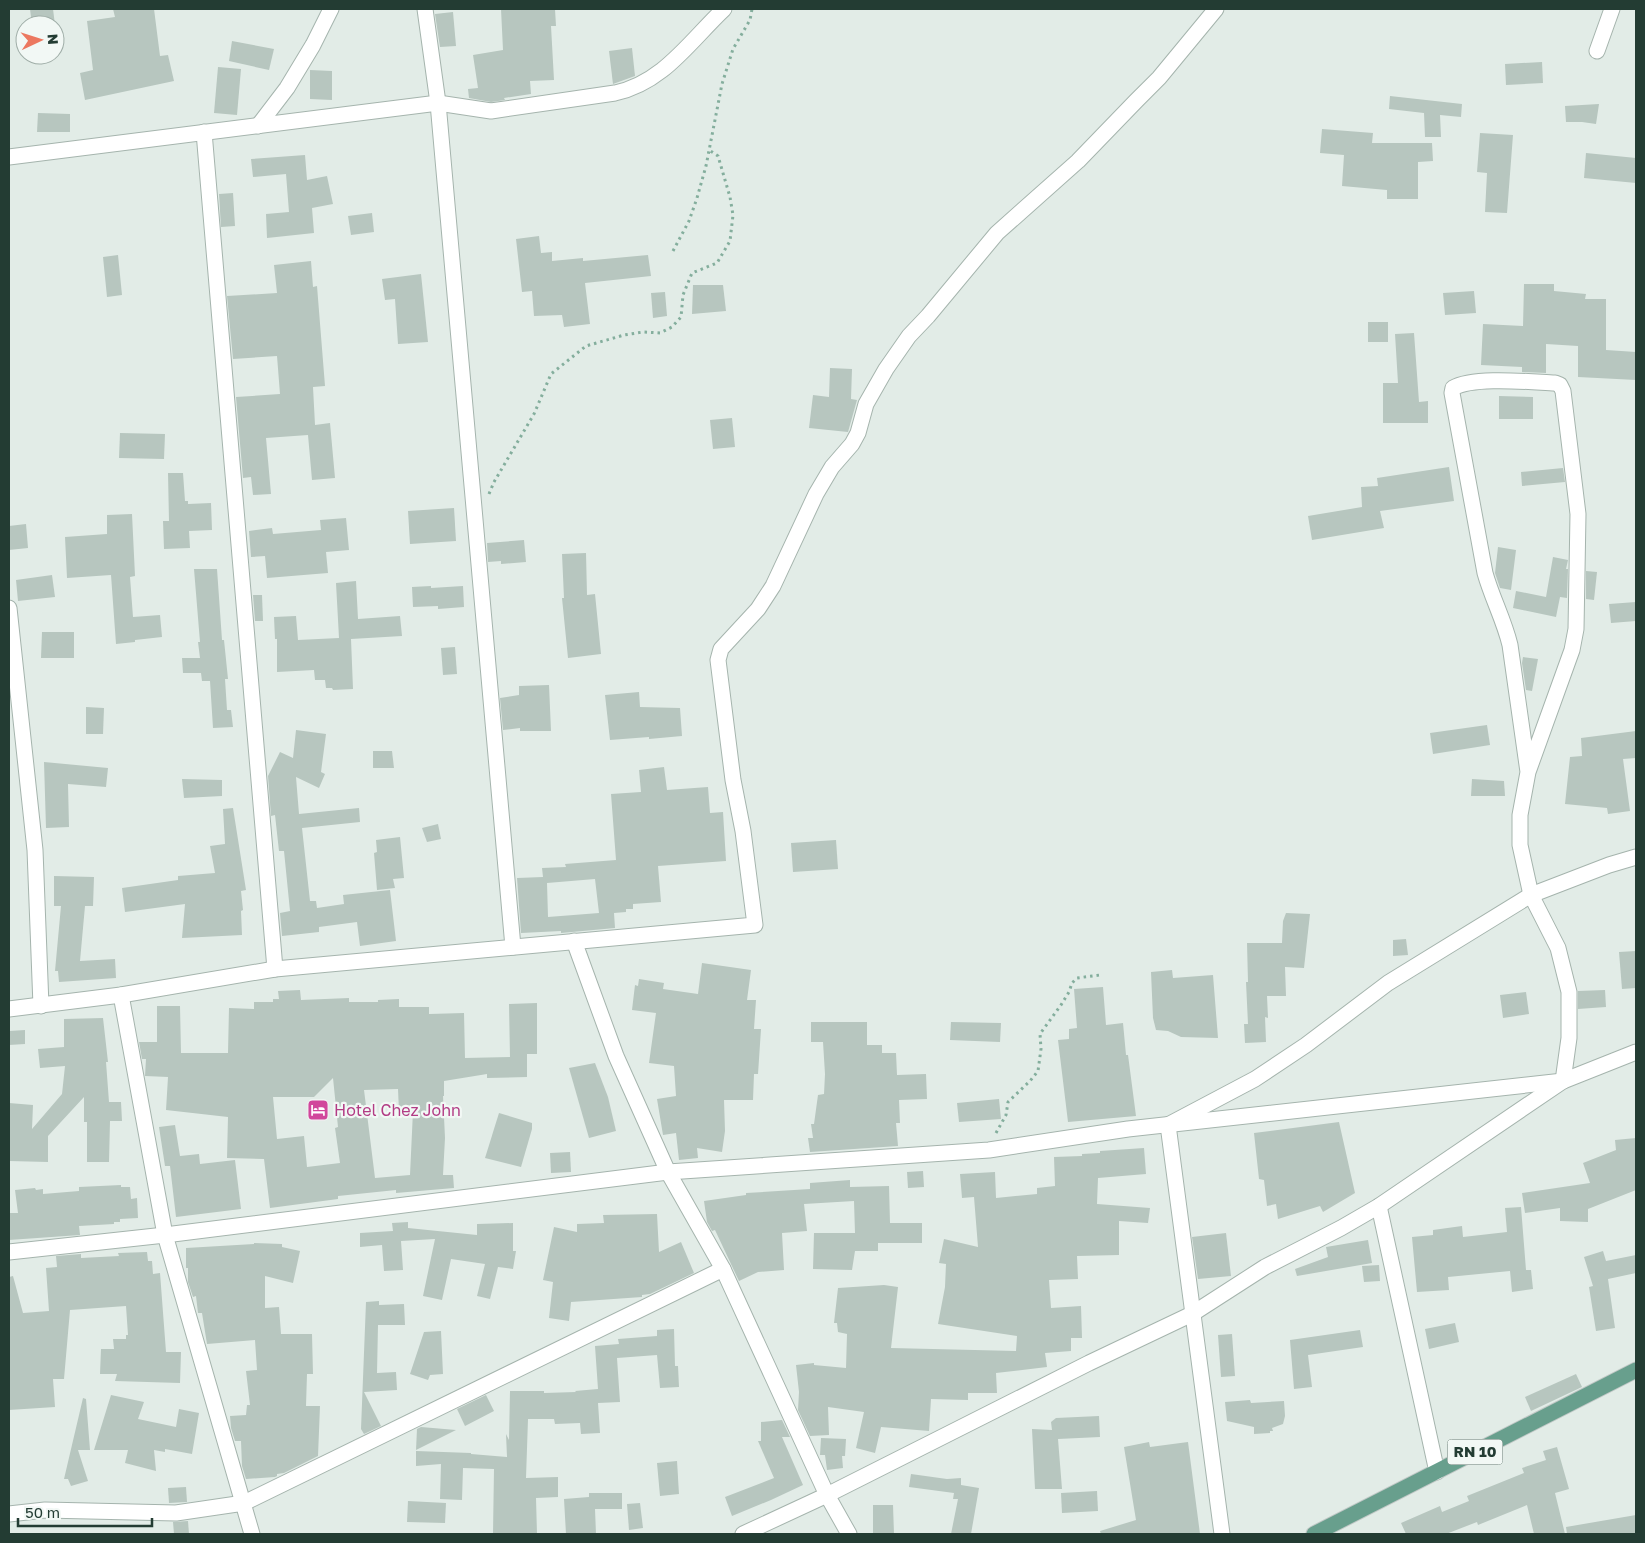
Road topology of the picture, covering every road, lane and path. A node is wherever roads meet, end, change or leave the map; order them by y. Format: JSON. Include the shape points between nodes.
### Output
{"nodes":[{"id":1,"x":331,"y":9,"type":"edge"},
{"id":2,"x":425,"y":9,"type":"edge"},
{"id":3,"x":724,"y":9,"type":"edge"},
{"id":4,"x":752,"y":9,"type":"edge"},
{"id":5,"x":1216,"y":9,"type":"edge"},
{"id":6,"x":1612,"y":9,"type":"edge"},
{"id":7,"x":1597,"y":51,"type":"dead end"},
{"id":8,"x":438,"y":103,"type":"junction"},
{"id":9,"x":258,"y":126,"type":"junction"},
{"id":10,"x":204,"y":132,"type":"junction"},
{"id":11,"x":709,"y":150,"type":"junction"},
{"id":12,"x":9,"y":157,"type":"edge"},
{"id":13,"x":673,"y":251,"type":"dead end"},
{"id":14,"x":488,"y":498,"type":"dead end"},
{"id":15,"x":9,"y":608,"type":"edge"},
{"id":16,"x":1528,"y":772,"type":"junction"},
{"id":17,"x":1636,"y":857,"type":"edge"},
{"id":18,"x":1531,"y":895,"type":"junction"},
{"id":19,"x":574,"y":941,"type":"junction"},
{"id":20,"x":512,"y":947,"type":"junction"},
{"id":21,"x":275,"y":969,"type":"junction"},
{"id":22,"x":1100,"y":975,"type":"dead end"},
{"id":23,"x":121,"y":995,"type":"junction"},
{"id":24,"x":41,"y":1006,"type":"junction"},
{"id":25,"x":9,"y":1009,"type":"edge"},
{"id":26,"x":1636,"y":1052,"type":"edge"},
{"id":27,"x":1563,"y":1081,"type":"junction"},
{"id":28,"x":1168,"y":1125,"type":"junction"},
{"id":29,"x":990,"y":1150,"type":"junction"},
{"id":30,"x":668,"y":1172,"type":"junction"},
{"id":31,"x":1379,"y":1206,"type":"junction"},
{"id":32,"x":165,"y":1236,"type":"junction"},
{"id":33,"x":9,"y":1252,"type":"edge"},
{"id":34,"x":723,"y":1268,"type":"junction"},
{"id":35,"x":1192,"y":1314,"type":"junction"},
{"id":36,"x":1636,"y":1370,"type":"edge"},
{"id":37,"x":1437,"y":1472,"type":"junction"},
{"id":38,"x":827,"y":1495,"type":"junction"},
{"id":39,"x":244,"y":1503,"type":"junction"},
{"id":40,"x":9,"y":1514,"type":"edge"},
{"id":41,"x":252,"y":1534,"type":"edge"},
{"id":42,"x":743,"y":1534,"type":"edge"},
{"id":43,"x":849,"y":1534,"type":"edge"},
{"id":44,"x":1222,"y":1534,"type":"edge"},
{"id":45,"x":1314,"y":1534,"type":"edge"}],
"edges":[{"from":1,"to":9,"type":"street","via":[[287,88]]},
{"from":2,"to":8,"type":"street"},
{"from":3,"to":8,"type":"street","via":[[670,64],[629,90],[491,111]]},
{"from":4,"to":11,"type":"path","via":[[750,20],[733,49],[722,84]]},
{"from":5,"to":19,"type":"street","via":[[1159,78],[1078,161],[997,233],[909,336],[866,404],[852,444],[832,467],[816,494],[773,586],[758,609],[721,649],[718,660],[732,780],[743,831],[755,925]]},
{"from":6,"to":7,"type":"street"},
{"from":8,"to":9,"type":"street"},
{"from":8,"to":20,"type":"street"},
{"from":9,"to":10,"type":"street"},
{"from":10,"to":12,"type":"street"},
{"from":10,"to":21,"type":"street"},
{"from":11,"to":13,"type":"path","via":[[698,198]]},
{"from":11,"to":14,"type":"path","via":[[718,156],[733,215],[730,241],[718,262],[692,273],[683,295],[681,317],[672,327],[660,333],[624,334],[586,346],[551,374],[534,414]]},
{"from":15,"to":24,"type":"street","via":[[35,850]]},
{"from":16,"to":16,"type":"street","via":[[1510,645],[1485,573],[1452,393],[1459,384],[1555,382],[1563,391],[1578,514],[1576,629],[1572,650]]},
{"from":16,"to":18,"type":"street","via":[[1520,815],[1520,845]]},
{"from":17,"to":18,"type":"street"},
{"from":18,"to":27,"type":"street","via":[[1558,948],[1569,992],[1569,1038]]},
{"from":18,"to":28,"type":"street","via":[[1388,983],[1255,1079]]},
{"from":19,"to":20,"type":"street"},
{"from":19,"to":30,"type":"street","via":[[616,1056]]},
{"from":20,"to":21,"type":"street"},
{"from":21,"to":23,"type":"street"},
{"from":22,"to":29,"type":"path","via":[[1077,978],[1072,983],[1061,1006],[1040,1034],[1038,1071],[1008,1102],[1006,1115]]},
{"from":23,"to":24,"type":"street"},
{"from":23,"to":32,"type":"street"},
{"from":24,"to":25,"type":"street"},
{"from":26,"to":27,"type":"street"},
{"from":27,"to":28,"type":"street"},
{"from":27,"to":31,"type":"street"},
{"from":28,"to":29,"type":"street"},
{"from":28,"to":35,"type":"street"},
{"from":29,"to":30,"type":"street"},
{"from":30,"to":32,"type":"street"},
{"from":30,"to":34,"type":"street"},
{"from":31,"to":35,"type":"street","via":[[1265,1267]]},
{"from":31,"to":37,"type":"street"},
{"from":32,"to":33,"type":"street"},
{"from":32,"to":39,"type":"street"},
{"from":34,"to":38,"type":"street"},
{"from":34,"to":39,"type":"street"},
{"from":35,"to":38,"type":"street"},
{"from":35,"to":44,"type":"street"},
{"from":36,"to":37,"type":"main road","number":"RN 10"},
{"from":37,"to":45,"type":"main road","number":"RN 10"},
{"from":38,"to":42,"type":"street"},
{"from":38,"to":43,"type":"street"},
{"from":39,"to":40,"type":"street","via":[[176,1513],[45,1510]]},
{"from":39,"to":41,"type":"street"}]}
